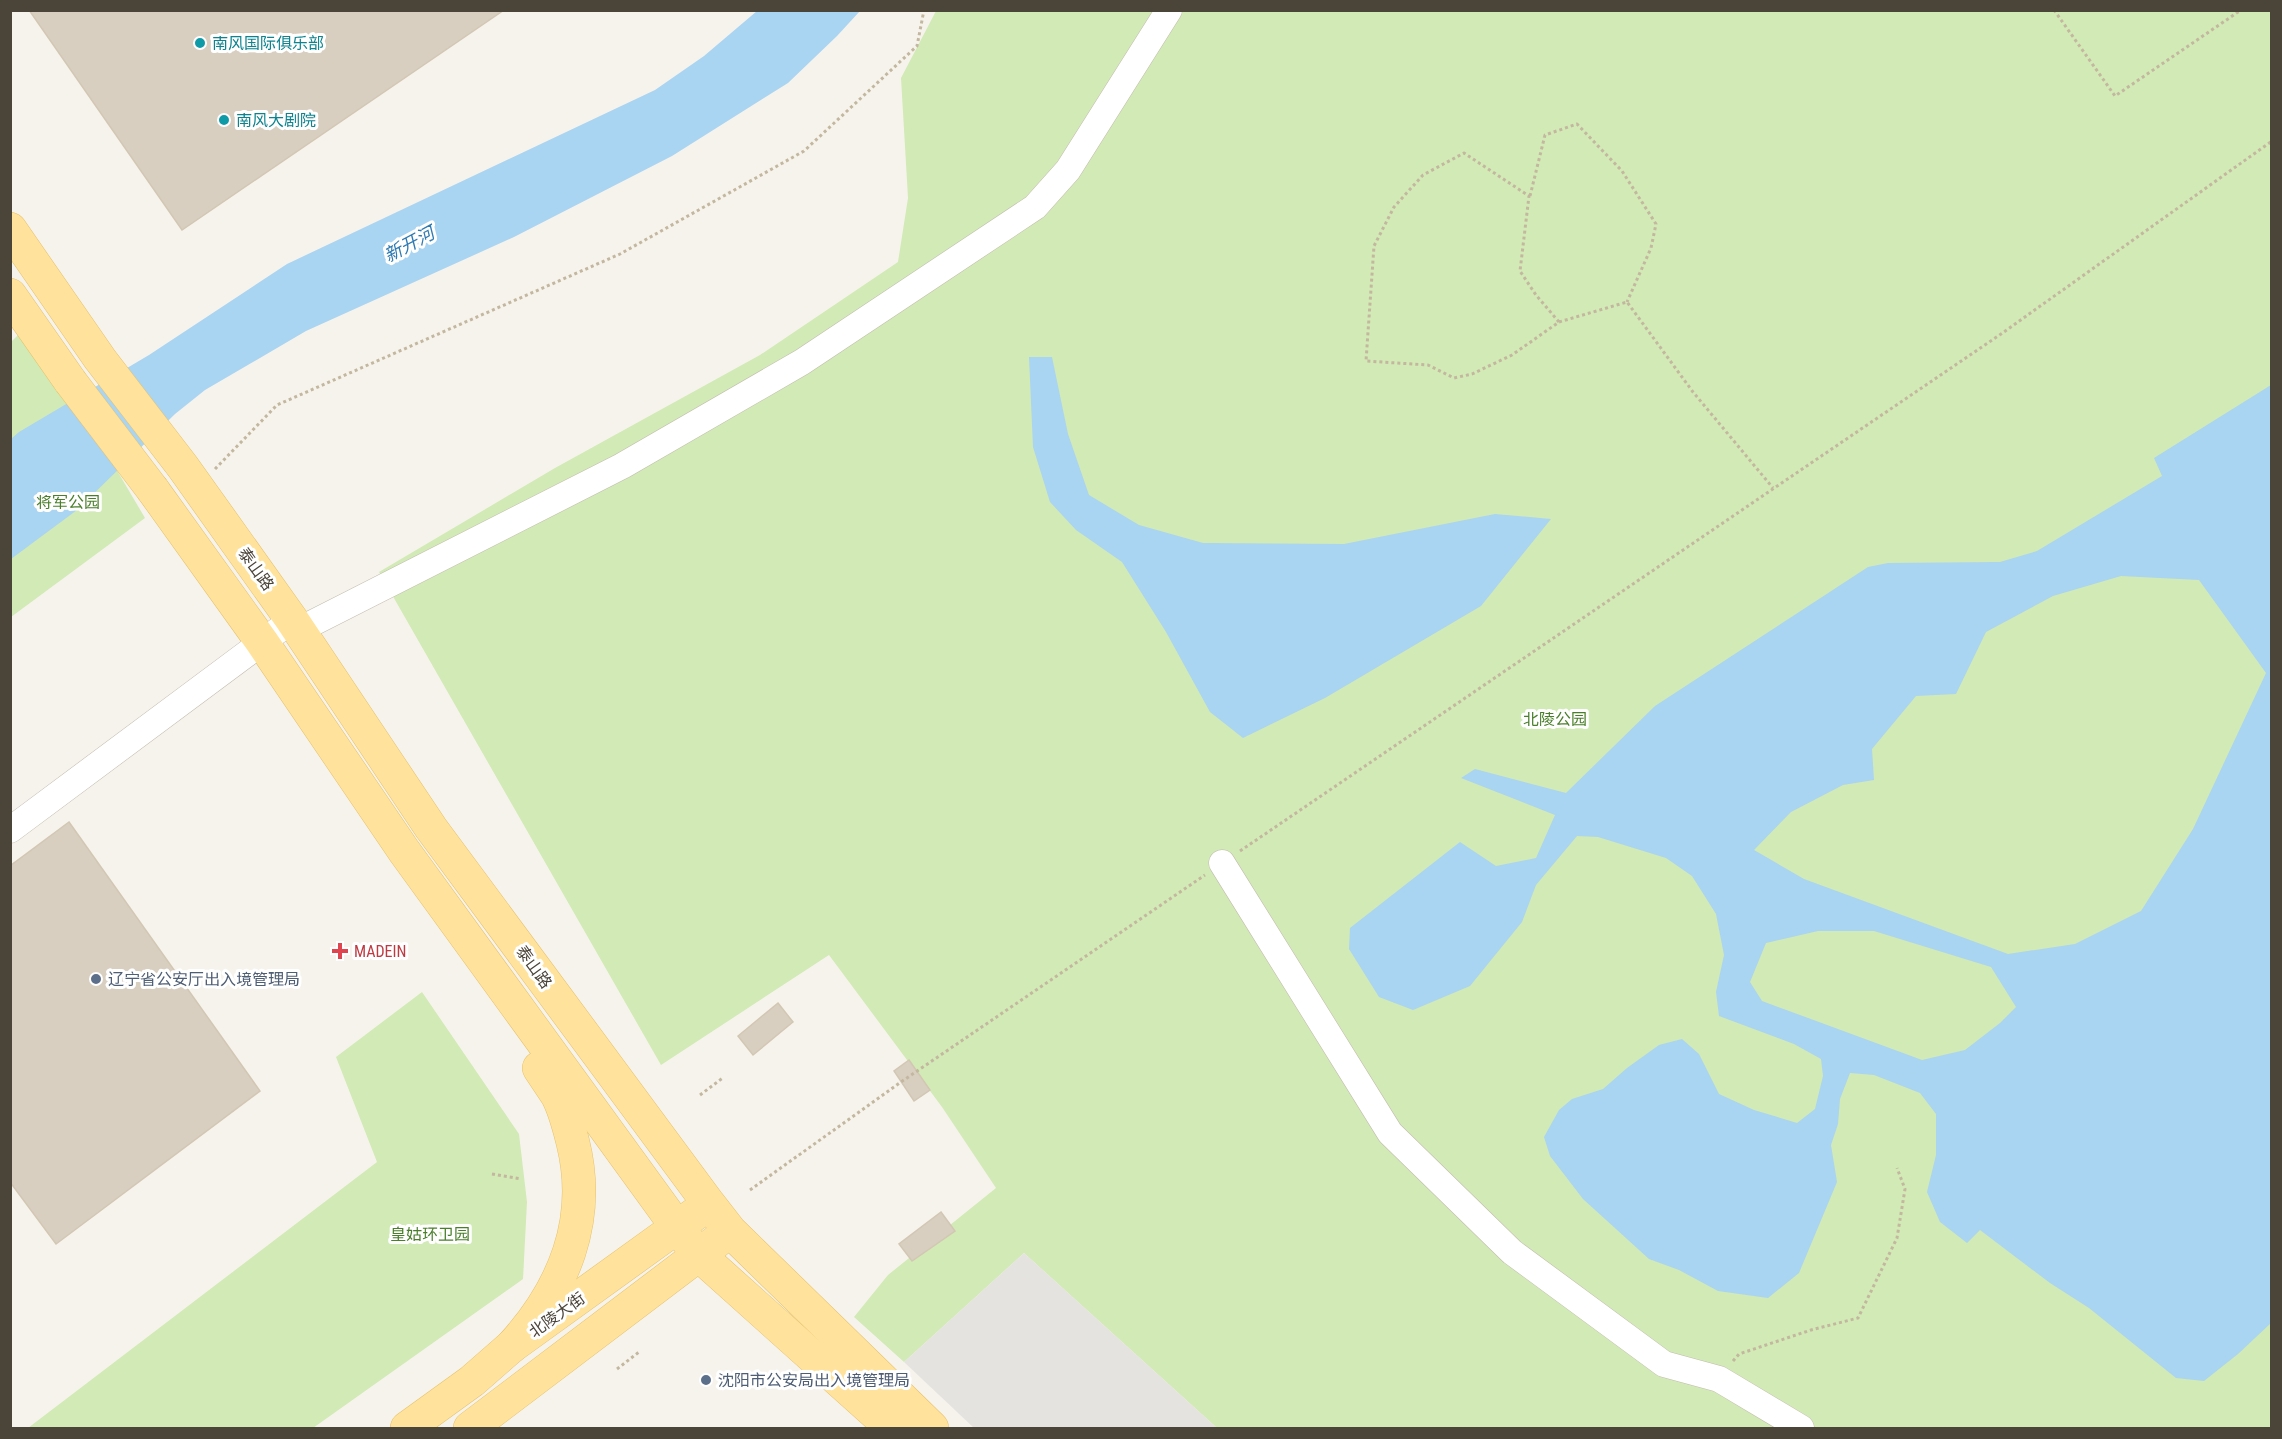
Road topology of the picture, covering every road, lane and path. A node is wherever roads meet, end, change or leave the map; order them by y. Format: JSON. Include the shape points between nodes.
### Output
{"nodes":[{"id":1,"x":924,"y":10,"type":"edge"},
{"id":2,"x":1169,"y":10,"type":"edge"},
{"id":3,"x":2054,"y":10,"type":"edge"},
{"id":4,"x":2241,"y":10,"type":"edge"},
{"id":5,"x":2271,"y":141,"type":"edge"},
{"id":6,"x":1529,"y":200,"type":"junction"},
{"id":7,"x":10,"y":229,"type":"edge"},
{"id":8,"x":10,"y":295,"type":"edge"},
{"id":9,"x":1627,"y":302,"type":"junction"},
{"id":10,"x":1559,"y":322,"type":"junction"},
{"id":11,"x":190,"y":477,"type":"junction"},
{"id":12,"x":1773,"y":488,"type":"junction"},
{"id":13,"x":295,"y":625,"type":"junction"},
{"id":14,"x":262,"y":642,"type":"junction"},
{"id":15,"x":10,"y":830,"type":"edge"},
{"id":16,"x":404,"y":851,"type":"junction"},
{"id":17,"x":1222,"y":863,"type":"junction"},
{"id":18,"x":724,"y":1077,"type":"dead end"},
{"id":19,"x":700,"y":1095,"type":"dead end"},
{"id":20,"x":1897,"y":1168,"type":"dead end"},
{"id":21,"x":492,"y":1174,"type":"dead end"},
{"id":22,"x":521,"y":1179,"type":"dead end"},
{"id":23,"x":750,"y":1191,"type":"dead end"},
{"id":24,"x":709,"y":1204,"type":"junction"},
{"id":25,"x":677,"y":1227,"type":"junction"},
{"id":26,"x":730,"y":1231,"type":"junction"},
{"id":27,"x":699,"y":1255,"type":"junction"},
{"id":28,"x":512,"y":1346,"type":"junction"},
{"id":29,"x":639,"y":1353,"type":"dead end"},
{"id":30,"x":618,"y":1369,"type":"dead end"},
{"id":31,"x":1719,"y":1379,"type":"junction"},
{"id":32,"x":407,"y":1428,"type":"edge"},
{"id":33,"x":470,"y":1428,"type":"edge"},
{"id":34,"x":892,"y":1428,"type":"edge"},
{"id":35,"x":932,"y":1428,"type":"edge"},
{"id":36,"x":1801,"y":1428,"type":"edge"}],
"edges":[{"from":1,"to":11,"type":"path","via":[[917,46],[804,151],[620,254],[277,405]]},
{"from":2,"to":13,"type":"street","via":[[1068,170],[1035,207],[802,362],[642,454]]},
{"from":3,"to":4,"type":"path","via":[[2115,96]]},
{"from":5,"to":12,"type":"path","via":[[2001,334]]},
{"from":6,"to":9,"type":"path","via":[[1545,135],[1577,124],[1622,171],[1656,224],[1651,248]]},
{"from":6,"to":10,"type":"path","via":[[1520,271]]},
{"from":6,"to":10,"type":"path","via":[[1529,196],[1464,153],[1423,175],[1394,207],[1374,246],[1366,361],[1428,365],[1454,378],[1512,356]]},
{"from":7,"to":11,"type":"main road","name":"泰山路"},
{"from":8,"to":14,"type":"main road","bridge":true},
{"from":9,"to":10,"type":"path"},
{"from":9,"to":12,"type":"path","via":[[1693,392]]},
{"from":11,"to":13,"type":"main road","name":"泰山路"},
{"from":12,"to":17,"type":"path"},
{"from":13,"to":14,"type":"street"},
{"from":13,"to":24,"type":"main road","name":"泰山路","via":[[431,828]]},
{"from":14,"to":15,"type":"street"},
{"from":14,"to":16,"type":"main road"},
{"from":16,"to":25,"type":"main road"},
{"from":16,"to":28,"type":"main road","via":[[451,948],[558,1097],[576,1154],[580,1182],[578,1220],[568,1258],[549,1300]]},
{"from":17,"to":23,"type":"path","via":[[901,1082]]},
{"from":17,"to":31,"type":"street","via":[[1390,1133],[1512,1252],[1664,1364]]},
{"from":18,"to":19,"type":"path"},
{"from":20,"to":31,"type":"path","via":[[1905,1189],[1897,1238],[1858,1318],[1739,1354]]},
{"from":21,"to":22,"type":"path"},
{"from":24,"to":25,"type":"main road","name":"北陵大街"},
{"from":24,"to":26,"type":"main road","name":"泰山路"},
{"from":25,"to":27,"type":"main road"},
{"from":25,"to":28,"type":"main road","name":"北陵大街"},
{"from":26,"to":27,"type":"main road"},
{"from":26,"to":35,"type":"main road","name":"泰山路"},
{"from":27,"to":33,"type":"main road"},
{"from":27,"to":34,"type":"main road"},
{"from":28,"to":32,"type":"main road","name":"北陵大街"},
{"from":29,"to":30,"type":"path"},
{"from":31,"to":36,"type":"street"}]}
